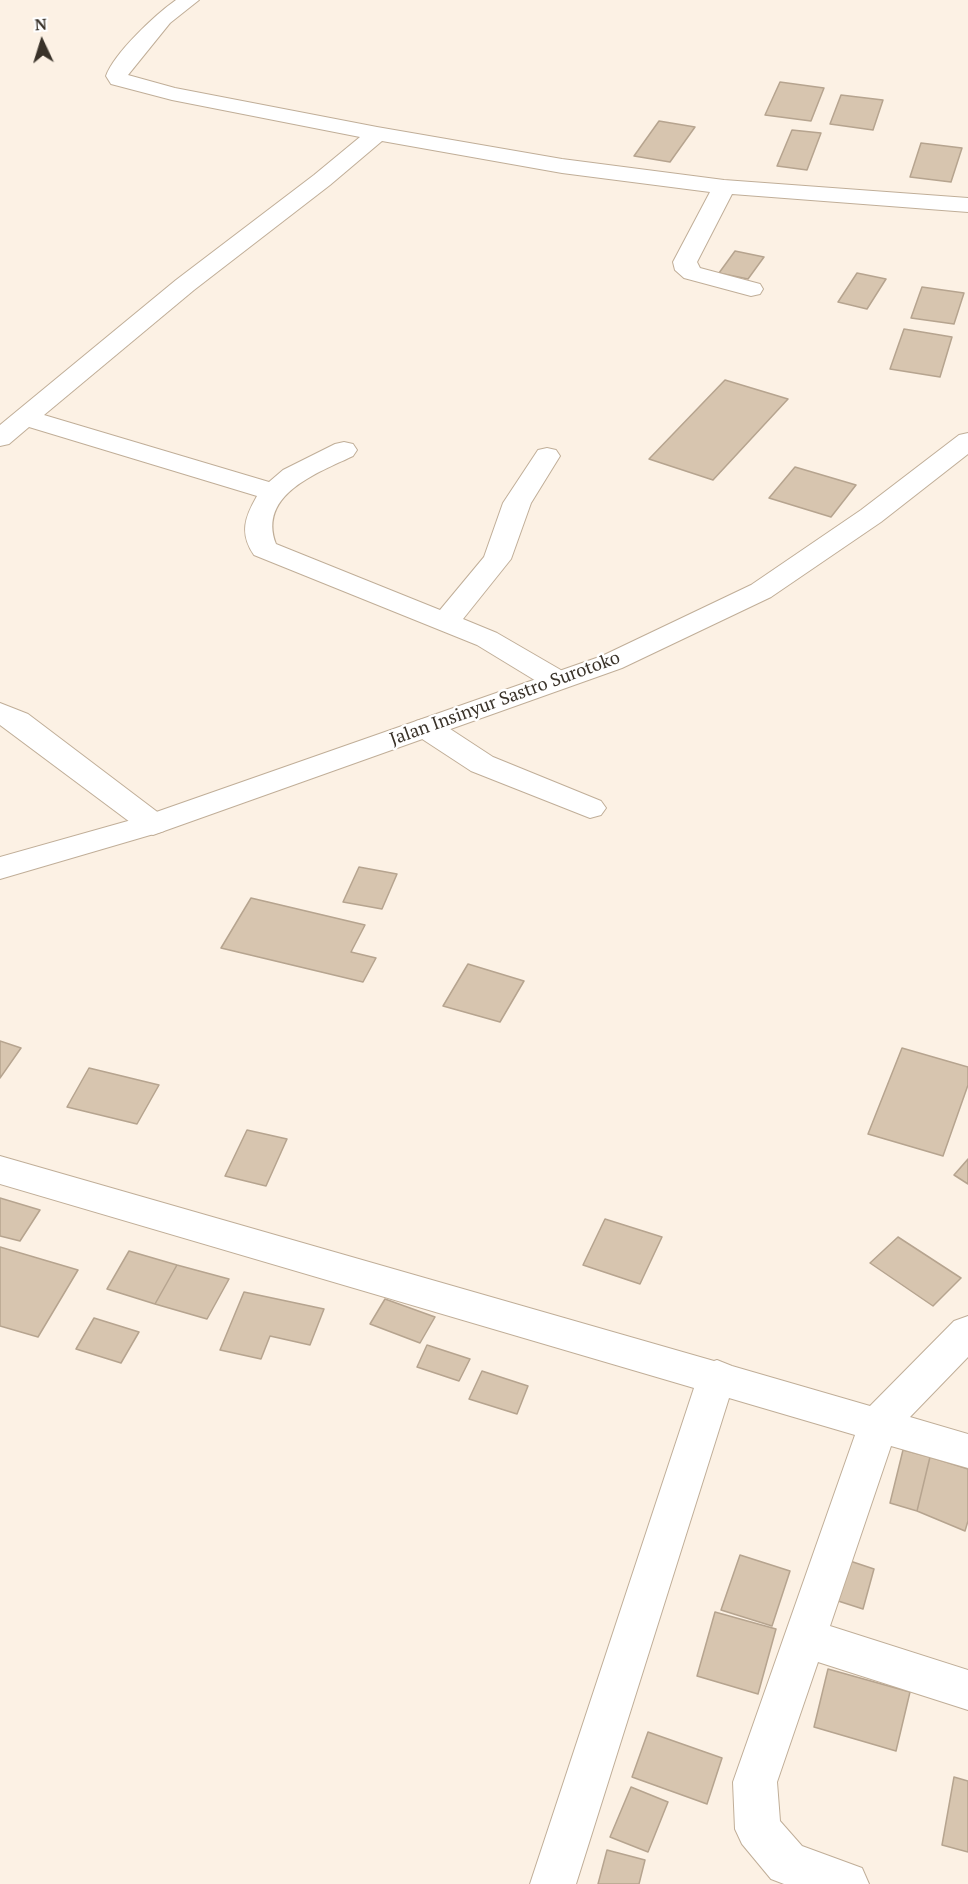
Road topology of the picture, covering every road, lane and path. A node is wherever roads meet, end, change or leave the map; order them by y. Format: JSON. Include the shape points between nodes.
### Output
{"nodes":[{"id":1,"x":189,"y":0,"type":"edge"},
{"id":2,"x":377,"y":134,"type":"junction"},
{"id":3,"x":724,"y":187,"type":"junction"},
{"id":4,"x":968,"y":205,"type":"edge"},
{"id":5,"x":751,"y":289,"type":"dead end"},
{"id":6,"x":27,"y":418,"type":"junction"},
{"id":7,"x":0,"y":438,"type":"edge"},
{"id":8,"x":968,"y":441,"type":"edge"},
{"id":9,"x":344,"y":450,"type":"dead end"},
{"id":10,"x":547,"y":456,"type":"dead end"},
{"id":11,"x":273,"y":492,"type":"junction"},
{"id":12,"x":445,"y":622,"type":"junction"},
{"id":13,"x":556,"y":680,"type":"junction"},
{"id":14,"x":0,"y":713,"type":"edge"},
{"id":15,"x":427,"y":728,"type":"junction"},
{"id":16,"x":590,"y":808,"type":"dead end"},
{"id":17,"x":153,"y":824,"type":"junction"},
{"id":18,"x":0,"y":868,"type":"edge"},
{"id":19,"x":0,"y":1170,"type":"edge"},
{"id":20,"x":968,"y":1332,"type":"edge"},
{"id":21,"x":717,"y":1376,"type":"junction"},
{"id":22,"x":879,"y":1423,"type":"junction"},
{"id":23,"x":968,"y":1451,"type":"edge"},
{"id":24,"x":805,"y":1638,"type":"junction"},
{"id":25,"x":968,"y":1690,"type":"edge"},
{"id":26,"x":553,"y":1884,"type":"edge"},
{"id":27,"x":846,"y":1884,"type":"edge"}],
"edges":[{"from":1,"to":2,"type":"street","via":[[163,19],[119,70],[119,80]]},
{"from":2,"to":3,"type":"street","via":[[562,166]]},
{"from":2,"to":6,"type":"street","via":[[185,285]]},
{"from":3,"to":4,"type":"street"},
{"from":3,"to":5,"type":"street","via":[[686,266],[692,273]]},
{"from":6,"to":7,"type":"street"},
{"from":6,"to":11,"type":"street"},
{"from":8,"to":13,"type":"street","name":"Jalan Insinyur Sastro Surotoko","via":[[871,516],[760,591],[612,662]]},
{"from":9,"to":11,"type":"street","via":[[292,476]]},
{"from":10,"to":12,"type":"street","via":[[517,503],[497,559]]},
{"from":11,"to":12,"type":"street","via":[[260,515],[257,530],[264,549]]},
{"from":12,"to":13,"type":"street","via":[[487,639]]},
{"from":13,"to":15,"type":"street","name":"Jalan Insinyur Sastro Surotoko"},
{"from":14,"to":17,"type":"street"},
{"from":15,"to":16,"type":"street","via":[[482,764]]},
{"from":15,"to":17,"type":"street","name":"Jalan Insinyur Sastro Surotoko"},
{"from":17,"to":18,"type":"street","name":"Jalan Insinyur Sastro Surotoko"},
{"from":19,"to":21,"type":"street"},
{"from":20,"to":22,"type":"street"},
{"from":21,"to":22,"type":"street"},
{"from":21,"to":26,"type":"street"},
{"from":22,"to":23,"type":"street"},
{"from":22,"to":24,"type":"street"},
{"from":24,"to":25,"type":"street"},
{"from":24,"to":27,"type":"street","via":[[755,1782],[758,1829],[787,1863]]}]}
